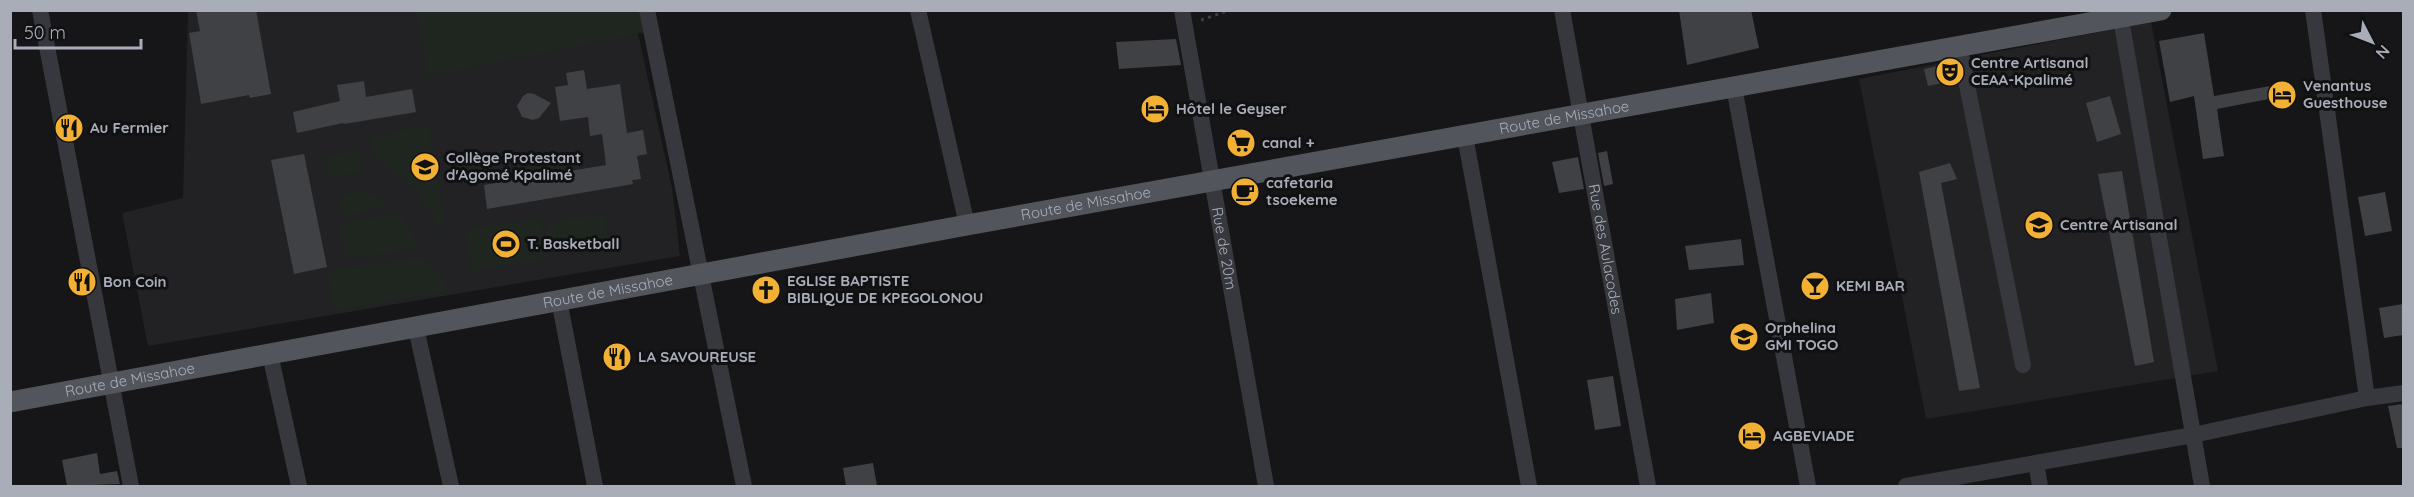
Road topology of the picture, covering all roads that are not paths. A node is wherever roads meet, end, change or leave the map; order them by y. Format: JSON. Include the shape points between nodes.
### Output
{"nodes":[{"id":1,"x":40,"y":10,"type":"edge"},
{"id":2,"x":647,"y":10,"type":"edge"},
{"id":3,"x":918,"y":10,"type":"edge"},
{"id":4,"x":1562,"y":10,"type":"edge"},
{"id":5,"x":2161,"y":10,"type":"edge"},
{"id":6,"x":2313,"y":10,"type":"edge"},
{"id":7,"x":1183,"y":18,"type":"edge"},
{"id":8,"x":2121,"y":19,"type":"junction"},
{"id":9,"x":1959,"y":45,"type":"junction"},
{"id":10,"x":1734,"y":87,"type":"junction"},
{"id":11,"x":1581,"y":114,"type":"junction"},
{"id":12,"x":1465,"y":136,"type":"junction"},
{"id":13,"x":1212,"y":181,"type":"junction"},
{"id":14,"x":967,"y":225,"type":"junction"},
{"id":15,"x":700,"y":274,"type":"junction"},
{"id":16,"x":559,"y":300,"type":"junction"},
{"id":17,"x":416,"y":328,"type":"junction"},
{"id":18,"x":270,"y":354,"type":"junction"},
{"id":19,"x":2023,"y":365,"type":"dead end"},
{"id":20,"x":111,"y":384,"type":"junction"},
{"id":21,"x":2403,"y":393,"type":"edge"},
{"id":22,"x":2367,"y":398,"type":"junction"},
{"id":23,"x":10,"y":402,"type":"edge"},
{"id":24,"x":2193,"y":435,"type":"junction"},
{"id":25,"x":2036,"y":463,"type":"junction"},
{"id":26,"x":131,"y":486,"type":"edge"},
{"id":27,"x":299,"y":486,"type":"edge"},
{"id":28,"x":451,"y":486,"type":"edge"},
{"id":29,"x":596,"y":486,"type":"edge"},
{"id":30,"x":744,"y":486,"type":"edge"},
{"id":31,"x":1266,"y":486,"type":"edge"},
{"id":32,"x":1529,"y":486,"type":"edge"},
{"id":33,"x":1648,"y":486,"type":"edge"},
{"id":34,"x":1808,"y":486,"type":"edge"},
{"id":35,"x":1906,"y":486,"type":"edge"},
{"id":36,"x":2040,"y":486,"type":"edge"},
{"id":37,"x":2202,"y":486,"type":"edge"}],
"edges":[{"from":1,"to":20,"type":"street"},
{"from":2,"to":15,"type":"street"},
{"from":3,"to":14,"type":"street"},
{"from":4,"to":11,"type":"street","name":"Rue des Aulacodes"},
{"from":5,"to":8,"type":"main road","name":"Route de Missahoe"},
{"from":6,"to":22,"type":"street"},
{"from":7,"to":13,"type":"street","name":"Rue de 20m"},
{"from":8,"to":9,"type":"main road","name":"Route de Missahoe"},
{"from":8,"to":24,"type":"street"},
{"from":9,"to":10,"type":"main road","name":"Route de Missahoe"},
{"from":9,"to":19,"type":"street"},
{"from":10,"to":11,"type":"main road","name":"Route de Missahoe"},
{"from":10,"to":34,"type":"street"},
{"from":11,"to":12,"type":"main road","name":"Route de Missahoe"},
{"from":11,"to":33,"type":"street","name":"Rue des Aulacodes"},
{"from":12,"to":13,"type":"main road","name":"Route de Missahoe"},
{"from":12,"to":32,"type":"street"},
{"from":13,"to":14,"type":"main road","name":"Route de Missahoe"},
{"from":13,"to":31,"type":"street","name":"Rue de 20m"},
{"from":14,"to":15,"type":"main road","name":"Route de Missahoe"},
{"from":15,"to":16,"type":"main road","name":"Route de Missahoe"},
{"from":15,"to":30,"type":"street"},
{"from":16,"to":17,"type":"main road","name":"Route de Missahoe"},
{"from":16,"to":29,"type":"street"},
{"from":17,"to":18,"type":"main road","name":"Route de Missahoe"},
{"from":17,"to":28,"type":"street"},
{"from":18,"to":20,"type":"main road","name":"Route de Missahoe"},
{"from":18,"to":27,"type":"street"},
{"from":20,"to":23,"type":"main road","name":"Route de Missahoe"},
{"from":20,"to":26,"type":"street"},
{"from":21,"to":22,"type":"street"},
{"from":22,"to":24,"type":"street"},
{"from":24,"to":25,"type":"street"},
{"from":24,"to":37,"type":"street"},
{"from":25,"to":35,"type":"street"},
{"from":25,"to":36,"type":"street"}]}
